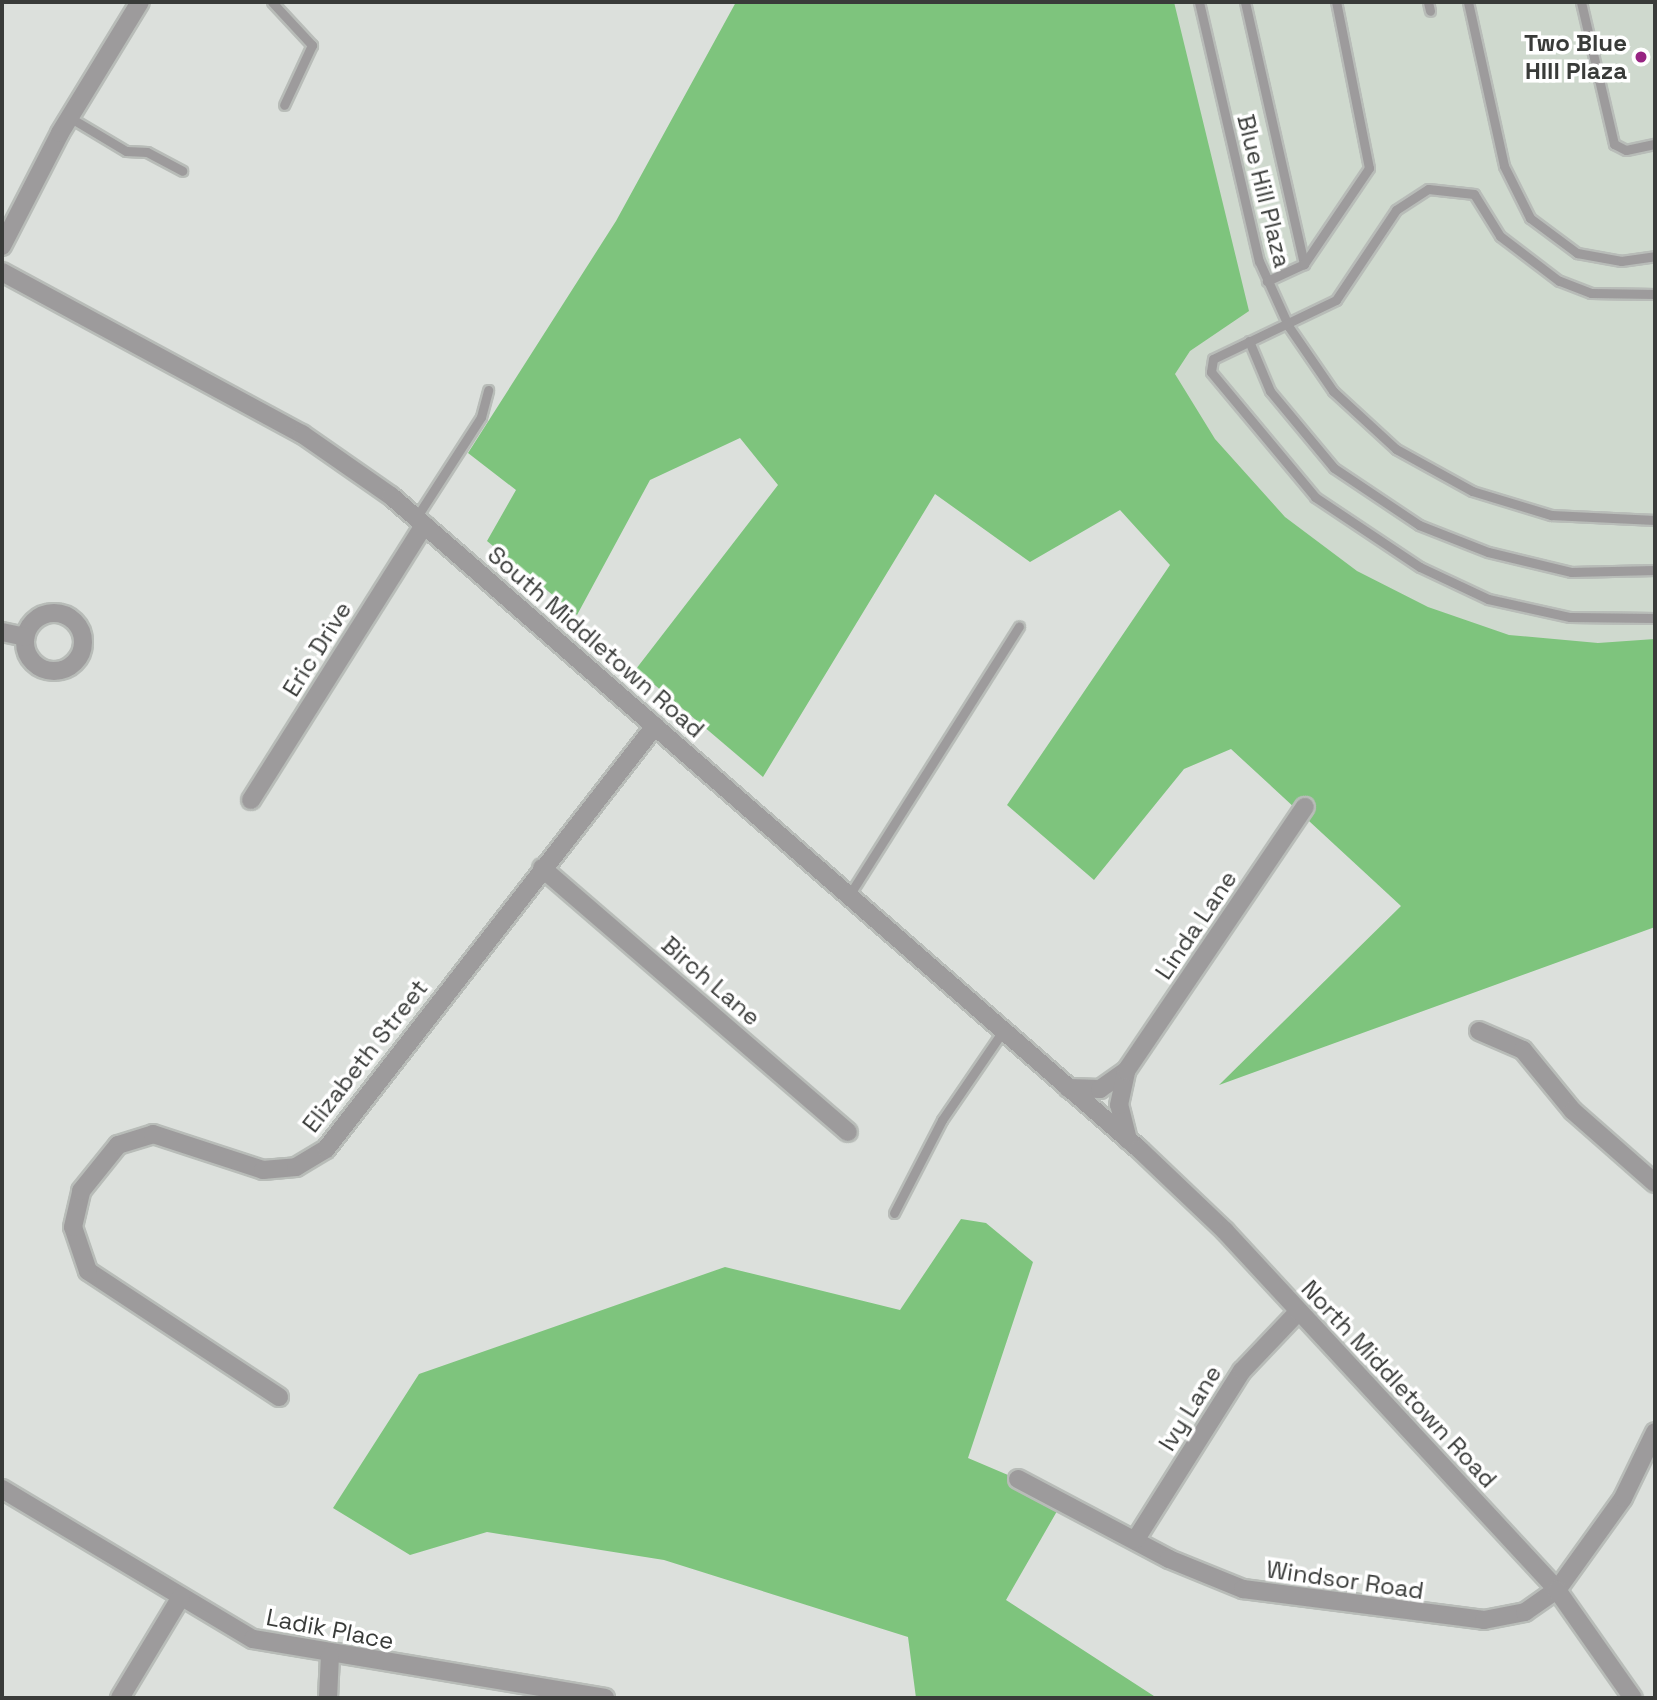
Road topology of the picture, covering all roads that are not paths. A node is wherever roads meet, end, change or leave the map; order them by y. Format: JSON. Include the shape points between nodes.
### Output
{"nodes":[{"id":1,"x":141,"y":2,"type":"edge"},
{"id":2,"x":272,"y":2,"type":"edge"},
{"id":3,"x":1199,"y":2,"type":"edge"},
{"id":4,"x":1245,"y":2,"type":"edge"},
{"id":5,"x":1336,"y":2,"type":"edge"},
{"id":6,"x":1468,"y":2,"type":"edge"},
{"id":7,"x":1581,"y":2,"type":"edge"},
{"id":8,"x":284,"y":105,"type":"dead end"},
{"id":9,"x":69,"y":117,"type":"junction"},
{"id":10,"x":1655,"y":144,"type":"edge"},
{"id":11,"x":182,"y":171,"type":"dead end"},
{"id":12,"x":2,"y":246,"type":"edge"},
{"id":13,"x":1655,"y":257,"type":"edge"},
{"id":14,"x":1304,"y":264,"type":"junction"},
{"id":15,"x":2,"y":272,"type":"edge"},
{"id":16,"x":1267,"y":281,"type":"junction"},
{"id":17,"x":1655,"y":293,"type":"edge"},
{"id":18,"x":1286,"y":323,"type":"junction"},
{"id":19,"x":1249,"y":341,"type":"junction"},
{"id":20,"x":488,"y":390,"type":"dead end"},
{"id":21,"x":1655,"y":520,"type":"edge"},
{"id":22,"x":420,"y":521,"type":"junction"},
{"id":23,"x":1655,"y":570,"type":"edge"},
{"id":24,"x":1655,"y":618,"type":"edge"},
{"id":25,"x":1019,"y":628,"type":"dead end"},
{"id":26,"x":2,"y":632,"type":"edge"},
{"id":27,"x":25,"y":637,"type":"dead end"},
{"id":28,"x":655,"y":726,"type":"junction"},
{"id":29,"x":251,"y":800,"type":"dead end"},
{"id":30,"x":1306,"y":807,"type":"dead end"},
{"id":31,"x":542,"y":868,"type":"junction"},
{"id":32,"x":848,"y":897,"type":"junction"},
{"id":33,"x":1003,"y":1031,"type":"junction"},
{"id":34,"x":1479,"y":1031,"type":"dead end"},
{"id":35,"x":1126,"y":1071,"type":"junction"},
{"id":36,"x":1068,"y":1088,"type":"junction"},
{"id":37,"x":1107,"y":1122,"type":"joint"},
{"id":38,"x":848,"y":1132,"type":"dead end"},
{"id":39,"x":1128,"y":1140,"type":"junction"},
{"id":40,"x":1655,"y":1183,"type":"edge"},
{"id":41,"x":894,"y":1213,"type":"dead end"},
{"id":42,"x":1298,"y":1312,"type":"junction"},
{"id":43,"x":279,"y":1396,"type":"dead end"},
{"id":44,"x":1655,"y":1432,"type":"edge"},
{"id":45,"x":1018,"y":1479,"type":"dead end"},
{"id":46,"x":2,"y":1489,"type":"edge"},
{"id":47,"x":1136,"y":1539,"type":"junction"},
{"id":48,"x":1557,"y":1590,"type":"junction"},
{"id":49,"x":181,"y":1597,"type":"junction"},
{"id":50,"x":330,"y":1657,"type":"junction"},
{"id":51,"x":120,"y":1698,"type":"edge"},
{"id":52,"x":328,"y":1698,"type":"edge"},
{"id":53,"x":605,"y":1698,"type":"edge"},
{"id":54,"x":1633,"y":1698,"type":"edge"}],
"edges":[{"from":1,"to":9,"type":"street"},
{"from":2,"to":8,"type":"lane","via":[[312,46]]},
{"from":3,"to":16,"type":"lane","name":"Blue Hill Plaza"},
{"from":4,"to":14,"type":"lane"},
{"from":5,"to":14,"type":"lane","via":[[1369,169]]},
{"from":6,"to":13,"type":"lane","via":[[1504,166],[1530,218],[1577,253],[1621,261]]},
{"from":7,"to":10,"type":"lane","via":[[1614,144],[1626,150]]},
{"from":9,"to":11,"type":"lane","via":[[126,151],[146,152]]},
{"from":9,"to":12,"type":"street"},
{"from":14,"to":16,"type":"lane"},
{"from":15,"to":22,"type":"street","name":"South Middletown Road","via":[[323,447]]},
{"from":16,"to":18,"type":"lane","name":"Blue Hill Plaza"},
{"from":17,"to":18,"type":"lane","via":[[1591,293],[1559,281],[1500,236],[1474,194],[1447,187],[1410,197],[1336,300]]},
{"from":18,"to":19,"type":"lane"},
{"from":18,"to":21,"type":"lane","name":"Blue Hill Plaza","via":[[1352,411],[1445,479],[1551,516]]},
{"from":19,"to":23,"type":"lane","via":[[1270,391],[1334,468],[1419,525],[1488,552],[1572,572]]},
{"from":19,"to":24,"type":"lane","via":[[1213,359],[1211,372],[1315,497],[1420,567],[1488,599],[1570,617]]},
{"from":20,"to":22,"type":"lane","via":[[481,417]]},
{"from":22,"to":28,"type":"street","name":"South Middletown Road"},
{"from":22,"to":29,"type":"street","name":"Eric Drive"},
{"from":25,"to":32,"type":"lane"},
{"from":26,"to":27,"type":"street"},
{"from":28,"to":31,"type":"street","name":"Elizabeth Street"},
{"from":28,"to":32,"type":"street","name":"South Middletown Road"},
{"from":30,"to":35,"type":"street","name":"Linda Lane"},
{"from":31,"to":38,"type":"street","name":"Birch Lane"},
{"from":31,"to":43,"type":"street","name":"Elizabeth Street","via":[[339,1135],[312,1159],[263,1170],[153,1134],[118,1146],[81,1191],[73,1227],[88,1271]]},
{"from":32,"to":33,"type":"street","name":"South Middletown Road"},
{"from":33,"to":36,"type":"street","name":"South Middletown Road"},
{"from":33,"to":41,"type":"lane","via":[[942,1120]]},
{"from":34,"to":40,"type":"street","via":[[1523,1050],[1573,1111]]},
{"from":35,"to":36,"type":"street","name":"Linda Lane","via":[[1100,1089]]},
{"from":35,"to":39,"type":"street","name":"Linda Lane","via":[[1119,1105]]},
{"from":36,"to":37,"type":"street","name":"South Middletown Road"},
{"from":37,"to":39,"type":"street","name":"North Middletown Road"},
{"from":39,"to":42,"type":"street","name":"North Middletown Road","via":[[1225,1231]]},
{"from":42,"to":47,"type":"street","name":"Ivy Lane","via":[[1241,1371]]},
{"from":42,"to":48,"type":"street","name":"North Middletown Road"},
{"from":44,"to":48,"type":"street","via":[[1623,1498]]},
{"from":45,"to":47,"type":"street","name":"Windsor Road"},
{"from":46,"to":49,"type":"street","name":"Ladik Place"},
{"from":47,"to":48,"type":"street","name":"Windsor Road","via":[[1243,1589],[1416,1616],[1504,1618]]},
{"from":48,"to":54,"type":"street","name":"North Middletown Road"},
{"from":49,"to":50,"type":"street","name":"Ladik Place","via":[[253,1639]]},
{"from":49,"to":51,"type":"street"},
{"from":50,"to":52,"type":"street"},
{"from":50,"to":53,"type":"street","name":"Ladik Place"}]}
